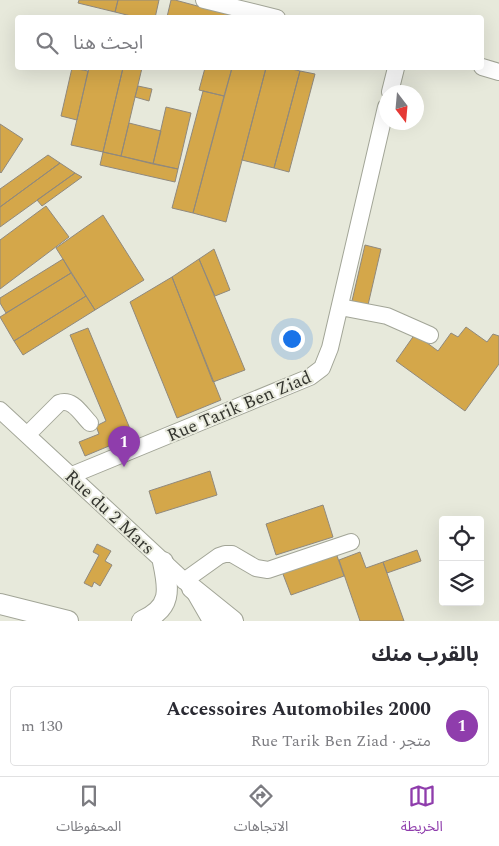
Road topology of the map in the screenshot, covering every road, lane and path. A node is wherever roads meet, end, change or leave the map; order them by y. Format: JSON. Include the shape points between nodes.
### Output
{"nodes":[{"id":1,"x":204,"y":0,"type":"edge"},
{"id":2,"x":265,"y":15,"type":"edge"},
{"id":3,"x":484,"y":68,"type":"edge"},
{"id":4,"x":396,"y":70,"type":"edge"},
{"id":5,"x":499,"y":72,"type":"edge"},
{"id":6,"x":392,"y":85,"type":"edge"},
{"id":7,"x":381,"y":130,"type":"edge"},
{"id":8,"x":340,"y":306,"type":"junction"},
{"id":9,"x":430,"y":335,"type":"dead end"},
{"id":10,"x":0,"y":410,"type":"edge"},
{"id":11,"x":90,"y":423,"type":"dead end"},
{"id":12,"x":27,"y":435,"type":"junction"},
{"id":13,"x":72,"y":476,"type":"junction"},
{"id":14,"x":351,"y":542,"type":"dead end"},
{"id":15,"x":163,"y":562,"type":"junction"},
{"id":16,"x":188,"y":585,"type":"junction"},
{"id":17,"x":0,"y":604,"type":"edge"},
{"id":18,"x":68,"y":621,"type":"edge"},
{"id":19,"x":142,"y":621,"type":"edge"},
{"id":20,"x":211,"y":621,"type":"edge"},
{"id":21,"x":233,"y":621,"type":"edge"}],
"edges":[{"from":1,"to":2,"type":"street"},
{"from":3,"to":5,"type":"street"},
{"from":4,"to":6,"type":"street"},
{"from":7,"to":8,"type":"street","name":"Rue Tarik Ben Ziad"},
{"from":8,"to":9,"type":"street","via":[[387,316]]},
{"from":8,"to":13,"type":"street","name":"Rue Tarik Ben Ziad","via":[[326,361],[317,373]]},
{"from":10,"to":12,"type":"street","name":"Rue du 2 Mars"},
{"from":11,"to":12,"type":"street","via":[[72,403],[66,401],[59,403]]},
{"from":12,"to":13,"type":"street","name":"Rue du 2 Mars"},
{"from":13,"to":15,"type":"street","name":"Rue du 2 Mars"},
{"from":14,"to":16,"type":"street","via":[[268,570],[256,568],[232,554],[218,556]]},
{"from":15,"to":16,"type":"street","name":"Rue du 2 Mars"},
{"from":15,"to":19,"type":"main road","via":[[167,581],[166,601],[157,613]]},
{"from":16,"to":20,"type":"street","name":"Rue du 2 Mars"},
{"from":16,"to":21,"type":"main road"},
{"from":17,"to":18,"type":"main road"}]}
